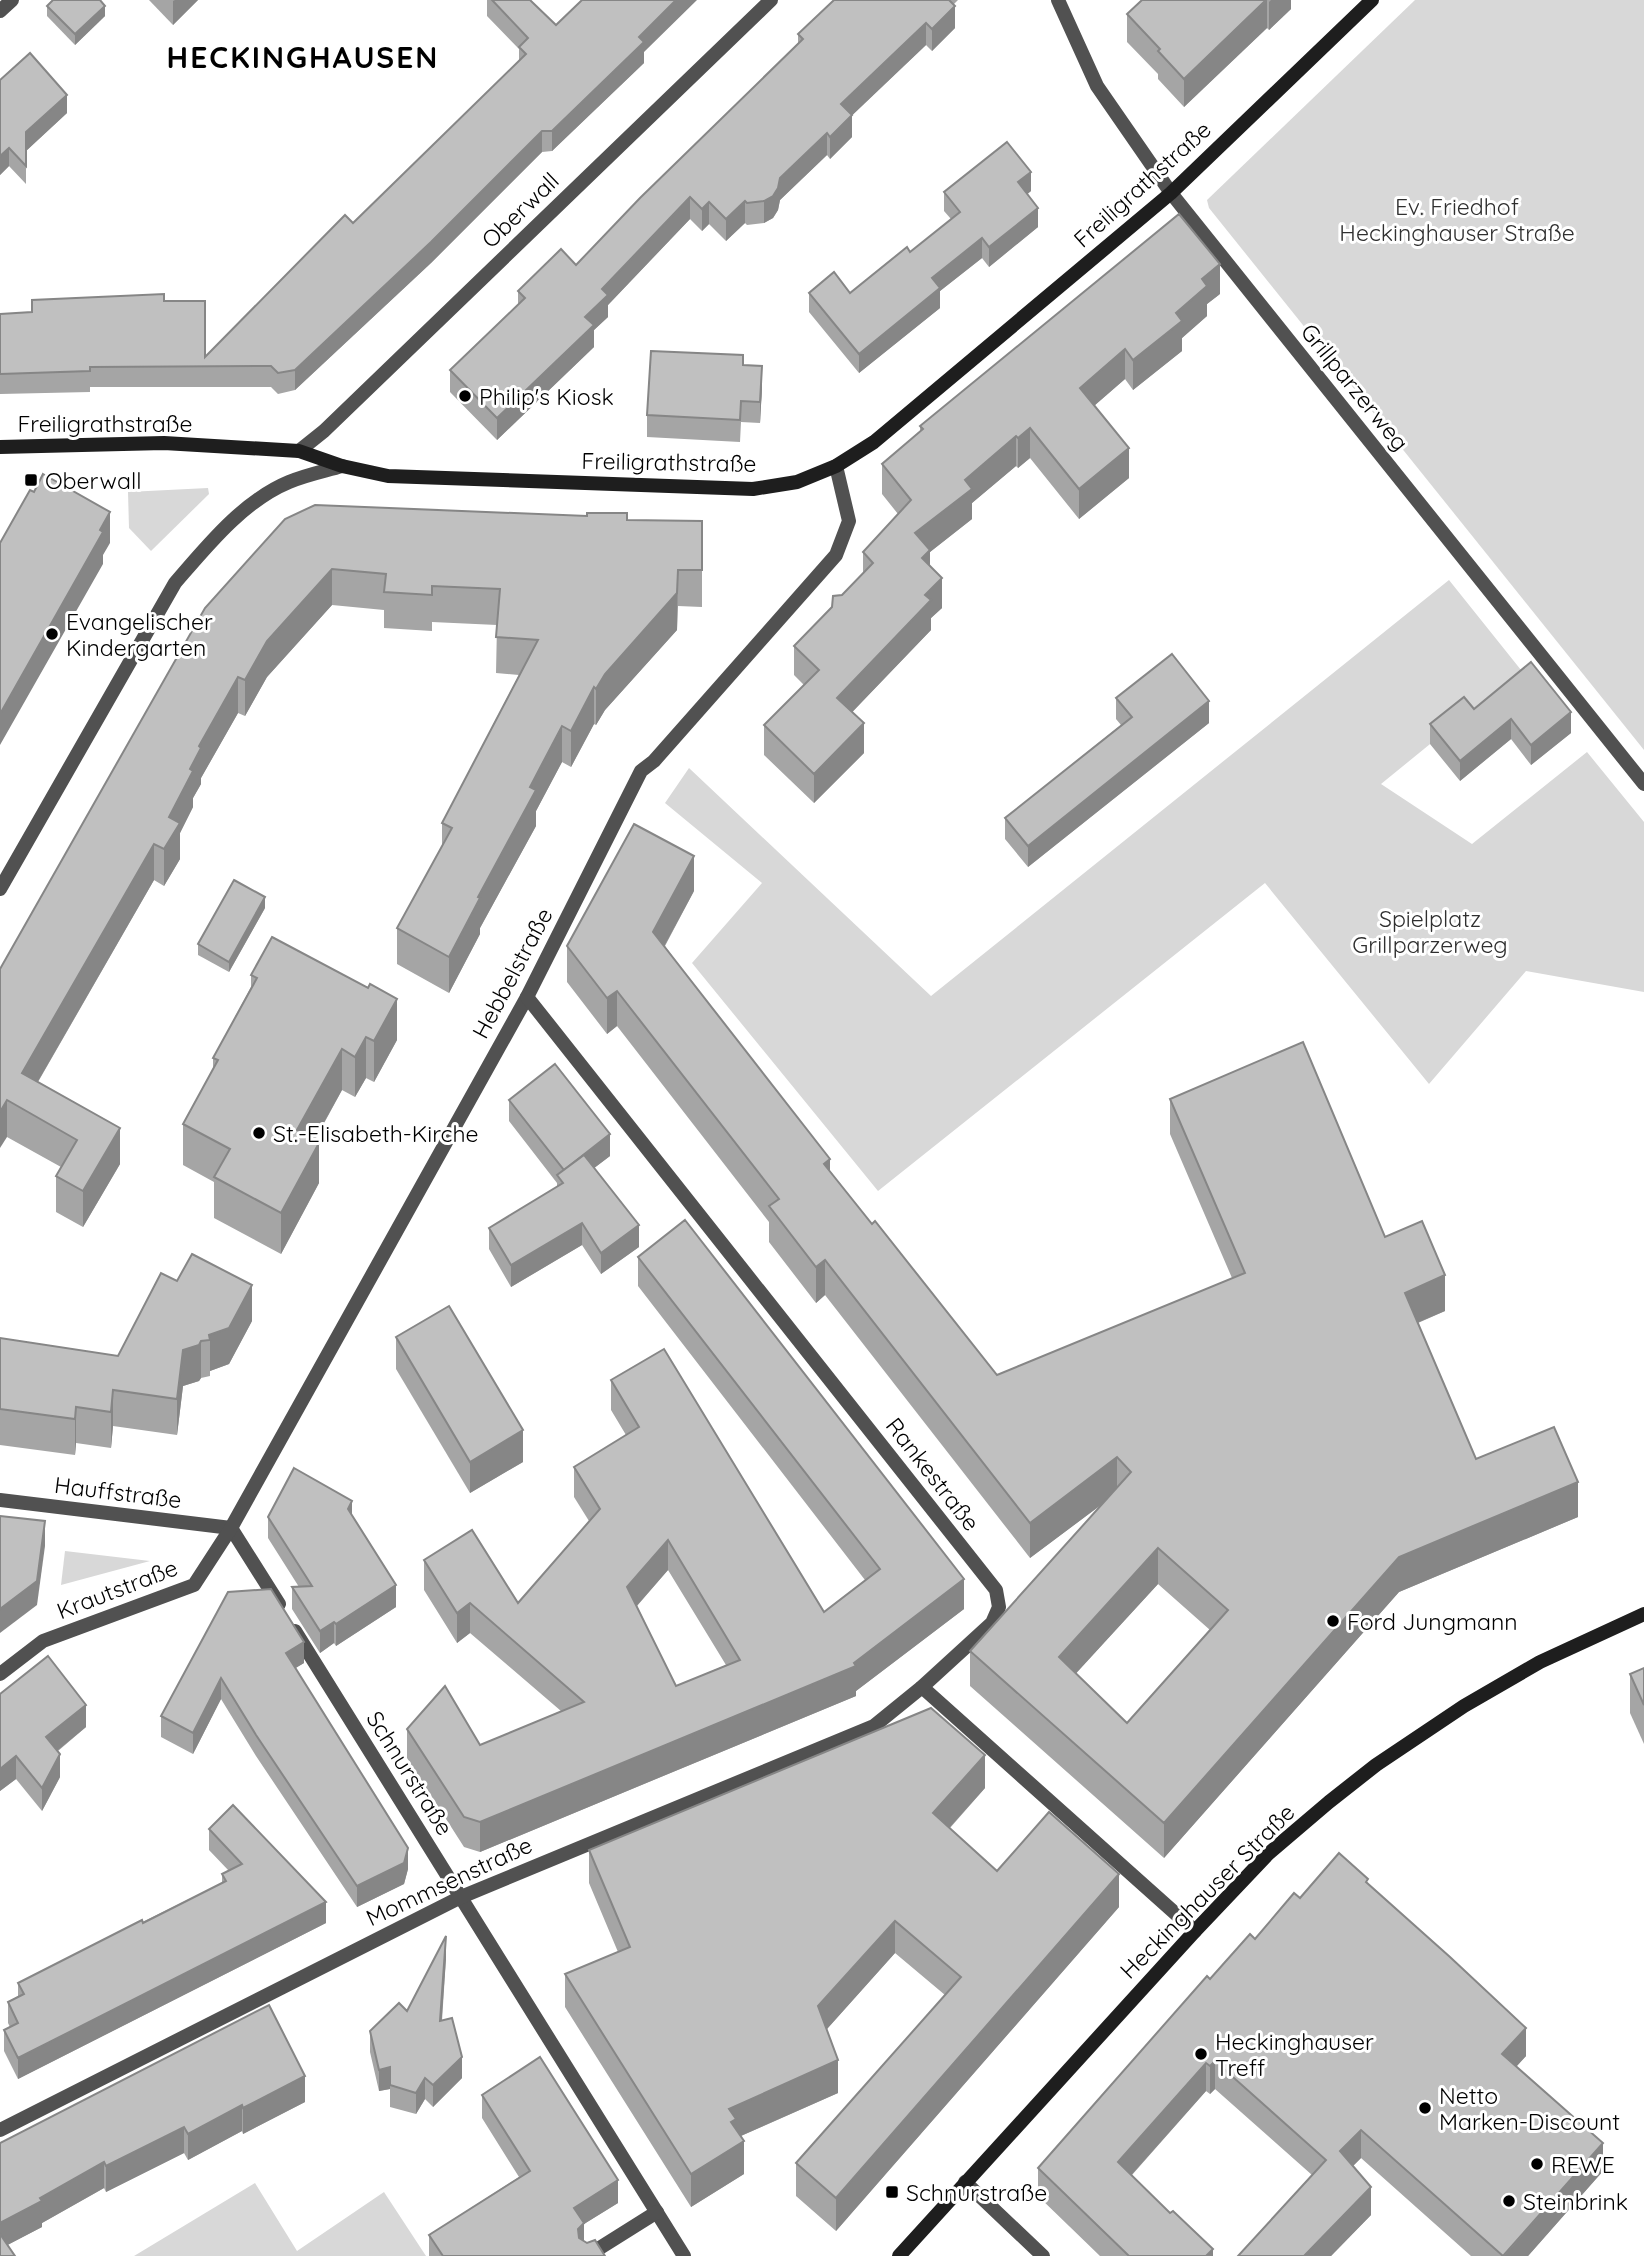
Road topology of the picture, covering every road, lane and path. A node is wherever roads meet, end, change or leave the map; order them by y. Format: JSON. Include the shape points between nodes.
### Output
{"nodes":[{"id":1,"x":12,"y":0,"type":"edge"},
{"id":2,"x":771,"y":0,"type":"edge"},
{"id":3,"x":1058,"y":0,"type":"edge"},
{"id":4,"x":1372,"y":0,"type":"edge"},
{"id":5,"x":0,"y":11,"type":"edge"},
{"id":6,"x":1171,"y":193,"type":"junction"},
{"id":7,"x":0,"y":447,"type":"edge"},
{"id":8,"x":299,"y":451,"type":"junction"},
{"id":9,"x":342,"y":466,"type":"junction"},
{"id":10,"x":836,"y":466,"type":"junction"},
{"id":11,"x":1644,"y":784,"type":"edge"},
{"id":12,"x":0,"y":888,"type":"edge"},
{"id":13,"x":527,"y":997,"type":"junction"},
{"id":14,"x":0,"y":1500,"type":"edge"},
{"id":15,"x":231,"y":1528,"type":"junction"},
{"id":16,"x":1644,"y":1614,"type":"edge"},
{"id":17,"x":0,"y":1674,"type":"edge"},
{"id":18,"x":922,"y":1688,"type":"junction"},
{"id":19,"x":461,"y":1896,"type":"junction"},
{"id":20,"x":1195,"y":1931,"type":"junction"},
{"id":21,"x":0,"y":2130,"type":"edge"},
{"id":22,"x":965,"y":2182,"type":"junction"},
{"id":23,"x":657,"y":2212,"type":"junction"},
{"id":24,"x":587,"y":2256,"type":"edge"},
{"id":25,"x":684,"y":2256,"type":"edge"},
{"id":26,"x":899,"y":2256,"type":"edge"},
{"id":27,"x":1043,"y":2256,"type":"edge"}],
"edges":[{"from":1,"to":5,"type":"street"},
{"from":2,"to":8,"type":"street","name":"Oberwall"},
{"from":3,"to":6,"type":"street","name":"Grillparzerweg","via":[[1097,86]]},
{"from":4,"to":6,"type":"street","name":"Freiligrathstraße"},
{"from":6,"to":10,"type":"street","name":"Freiligrathstraße","via":[[874,442]]},
{"from":6,"to":11,"type":"street","name":"Grillparzerweg"},
{"from":7,"to":8,"type":"street","name":"Freiligrathstraße","via":[[164,443]]},
{"from":8,"to":9,"type":"street","name":"Freiligrathstraße"},
{"from":9,"to":10,"type":"street","name":"Freiligrathstraße","via":[[388,477],[753,489],[797,482]]},
{"from":9,"to":12,"type":"street","via":[[288,482],[250,504],[175,583]]},
{"from":10,"to":13,"type":"street","name":"Hebbelstraße","via":[[849,521],[836,555],[641,771]]},
{"from":13,"to":15,"type":"street","name":"Hebbelstraße"},
{"from":13,"to":18,"type":"street","name":"Rankestraße","via":[[996,1590],[999,1607],[992,1623]]},
{"from":14,"to":15,"type":"street","name":"Hauffstraße"},
{"from":15,"to":17,"type":"street","name":"Krautstraße","via":[[194,1585],[43,1641]]},
{"from":15,"to":19,"type":"street","name":"Schnurstraße"},
{"from":16,"to":20,"type":"street","name":"Heckinghauser Straße","via":[[1540,1662],[1377,1765],[1268,1854]]},
{"from":18,"to":19,"type":"street","name":"Mommsenstraße","via":[[874,1726]]},
{"from":18,"to":20,"type":"street"},
{"from":19,"to":21,"type":"street","name":"Mommsenstraße"},
{"from":19,"to":23,"type":"street","name":"Schnurstraße"},
{"from":20,"to":22,"type":"street","name":"Heckinghauser Straße"},
{"from":22,"to":26,"type":"street","name":"Heckinghauser Straße"},
{"from":22,"to":27,"type":"street"},
{"from":23,"to":24,"type":"street"},
{"from":23,"to":25,"type":"street","name":"Schnurstraße"}]}
